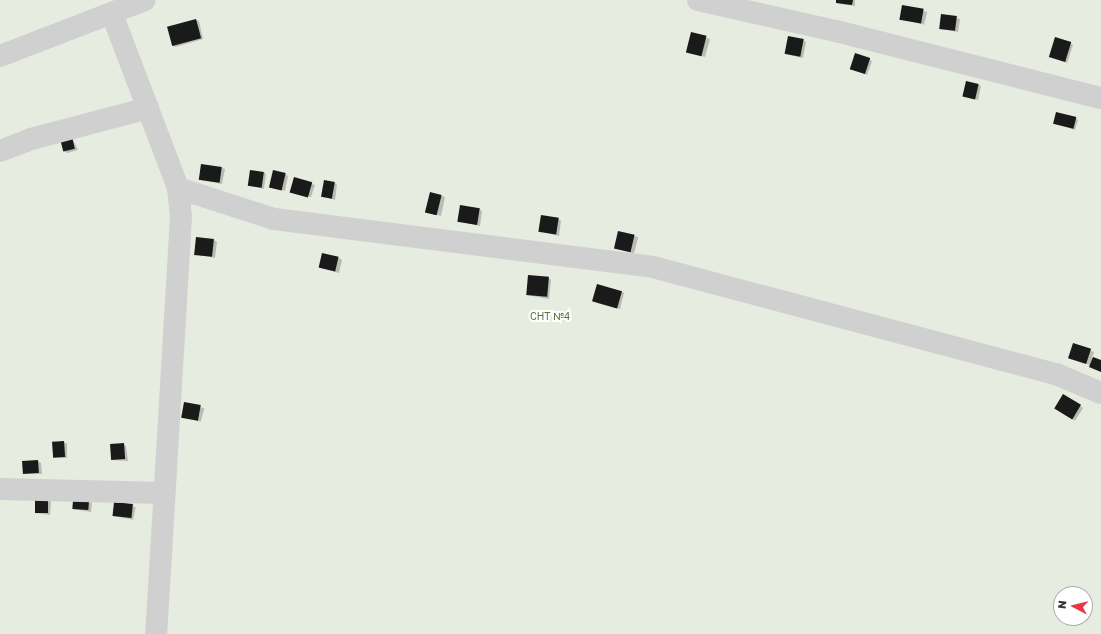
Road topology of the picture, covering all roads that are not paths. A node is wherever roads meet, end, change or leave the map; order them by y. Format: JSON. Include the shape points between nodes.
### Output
{"nodes":[{"id":1,"x":144,"y":0,"type":"edge"},
{"id":2,"x":698,"y":0,"type":"edge"},
{"id":3,"x":112,"y":14,"type":"junction"},
{"id":4,"x":0,"y":56,"type":"edge"},
{"id":5,"x":1101,"y":98,"type":"edge"},
{"id":6,"x":148,"y":108,"type":"junction"},
{"id":7,"x":0,"y":151,"type":"edge"},
{"id":8,"x":178,"y":188,"type":"junction"},
{"id":9,"x":1101,"y":393,"type":"edge"},
{"id":10,"x":0,"y":489,"type":"edge"},
{"id":11,"x":163,"y":493,"type":"junction"},
{"id":12,"x":156,"y":634,"type":"edge"}],
"edges":[{"from":1,"to":3,"type":"street"},
{"from":2,"to":5,"type":"street","via":[[836,31]]},
{"from":3,"to":4,"type":"street"},
{"from":3,"to":6,"type":"street"},
{"from":6,"to":7,"type":"street","via":[[31,139]]},
{"from":6,"to":8,"type":"street"},
{"from":8,"to":9,"type":"street","via":[[274,219],[653,267],[1056,374]]},
{"from":8,"to":11,"type":"street","via":[[181,217]]},
{"from":10,"to":11,"type":"street"},
{"from":11,"to":12,"type":"street"}]}
